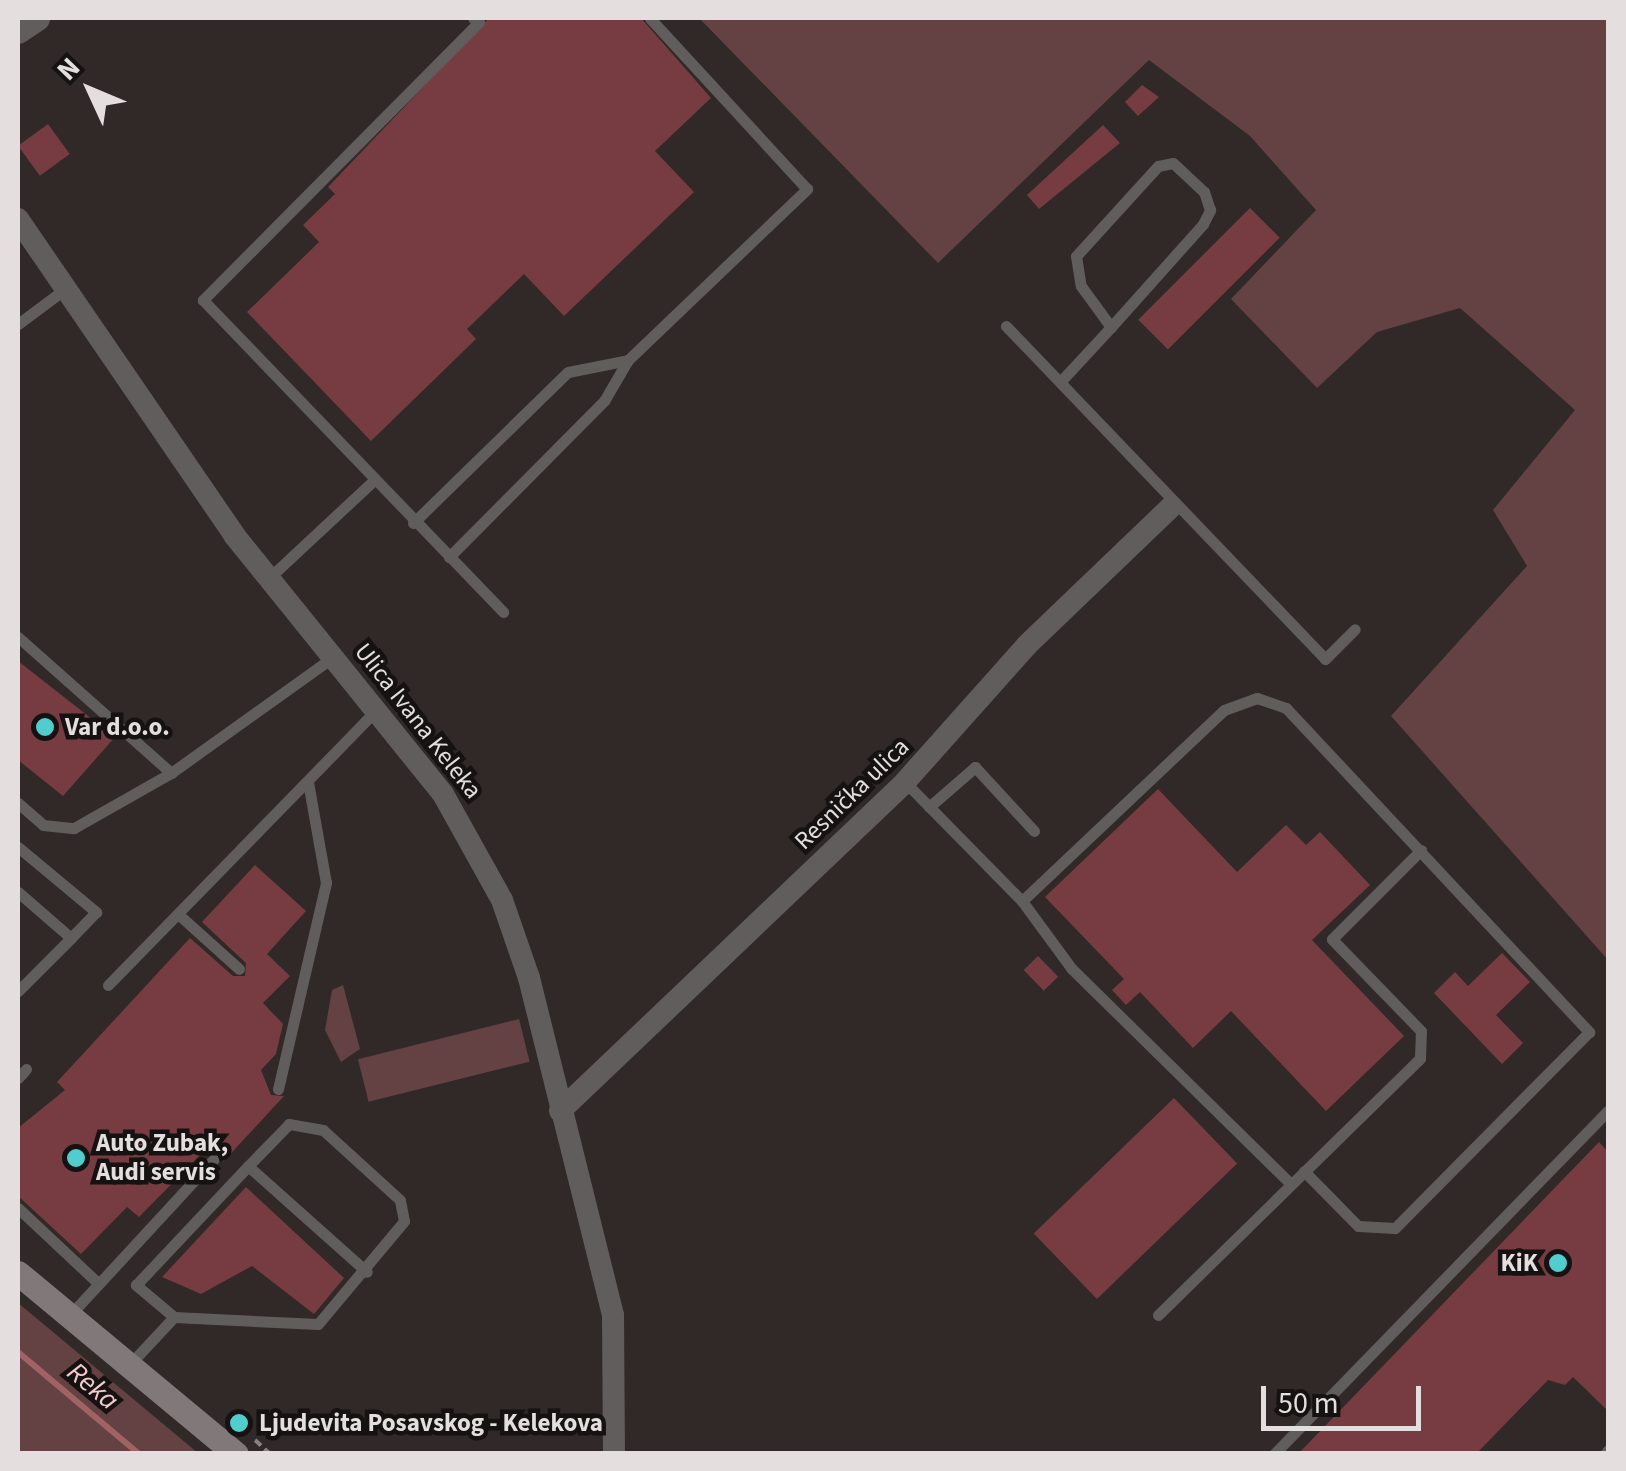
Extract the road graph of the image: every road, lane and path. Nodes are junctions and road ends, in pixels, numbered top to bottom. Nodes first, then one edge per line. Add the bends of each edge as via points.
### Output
1 (37, 18) edge
2 (474, 18) edge
3 (650, 18) edge
4 (18, 31) edge
5 (18, 219) edge
6 (66, 289) junction
7 (18, 324) edge
8 (1006, 326) dead end
9 (1110, 327) junction
10 (628, 360) junction
11 (1061, 382) junction
12 (373, 481) junction
13 (1171, 507) junction
14 (413, 523) junction
15 (449, 558) junction
16 (268, 578) junction
17 (503, 612) dead end
18 (1355, 629) dead end
19 (18, 637) edge
20 (333, 657) junction
21 (377, 709) junction
22 (171, 773) junction
23 (308, 782) junction
24 (905, 782) junction
25 (18, 803) edge
26 (930, 807) junction
27 (1034, 831) dead end
28 (18, 848) edge
29 (1420, 850) junction
30 (18, 892) edge
31 (1022, 901) junction
32 (178, 914) junction
33 (71, 938) junction
34 (240, 969) dead end
35 (108, 986) dead end
36 (18, 991) edge
37 (278, 1089) dead end
38 (1608, 1110) edge
39 (560, 1111) junction
40 (214, 1158) dead end
41 (248, 1166) junction
42 (1304, 1172) junction
43 (1291, 1184) junction
44 (18, 1208) edge
45 (367, 1272) junction
46 (18, 1273) edge
47 (98, 1283) junction
48 (70, 1315) junction
49 (1158, 1315) dead end
50 (174, 1316) junction
51 (130, 1364) junction
52 (236, 1454) edge
53 (614, 1454) edge
54 (1274, 1454) edge

1 - 4 street
2 - 12 lane via 479,22 203,300
3 - 10 lane via 807,189
5 - 6 street, Ulica Ivana Keleka
6 - 7 lane
6 - 16 street, Ulica Ivana Keleka
8 - 11 lane
9 - 9 lane via 1210,210 1204,192 1173,163 1158,166 1076,256 1081,286
9 - 11 lane
10 - 14 lane via 568,372
10 - 15 lane via 604,401
11 - 13 lane via 1151,470
12 - 14 lane
12 - 16 lane
13 - 18 lane via 1324,659
13 - 24 street, Resnička ulica via 1027,645
14 - 15 lane
15 - 17 lane
16 - 20 street, Ulica Ivana Keleka
19 - 22 lane
20 - 21 street, Ulica Ivana Keleka
20 - 22 lane
21 - 23 lane
21 - 39 street, Ulica Ivana Keleka via 458,817 502,900
22 - 25 lane via 74,828 44,825
23 - 32 lane
23 - 37 lane via 326,883
24 - 26 lane
24 - 39 street, Resnička ulica
26 - 27 lane via 975,768
26 - 31 lane
28 - 33 lane via 96,912
29 - 31 lane via 1286,708 1257,698 1224,710
29 - 42 lane via 1332,940 1415,1024 1424,1049
29 - 42 lane via 1589,1032 1395,1228 1358,1226
30 - 33 lane
31 - 43 lane via 1072,969
32 - 34 lane
32 - 35 lane
33 - 36 lane
38 - 54 lane
39 - 53 street, Ulica Ivana Keleka via 613,1315
40 - 47 lane
41 - 45 lane
41 - 45 lane via 289,1124 323,1130 404,1211 398,1236
41 - 50 lane via 136,1285
42 - 43 lane
43 - 49 lane
44 - 47 lane
45 - 50 lane via 318,1324
46 - 48 main road
47 - 48 lane
48 - 51 main road
50 - 51 lane
51 - 52 main road

